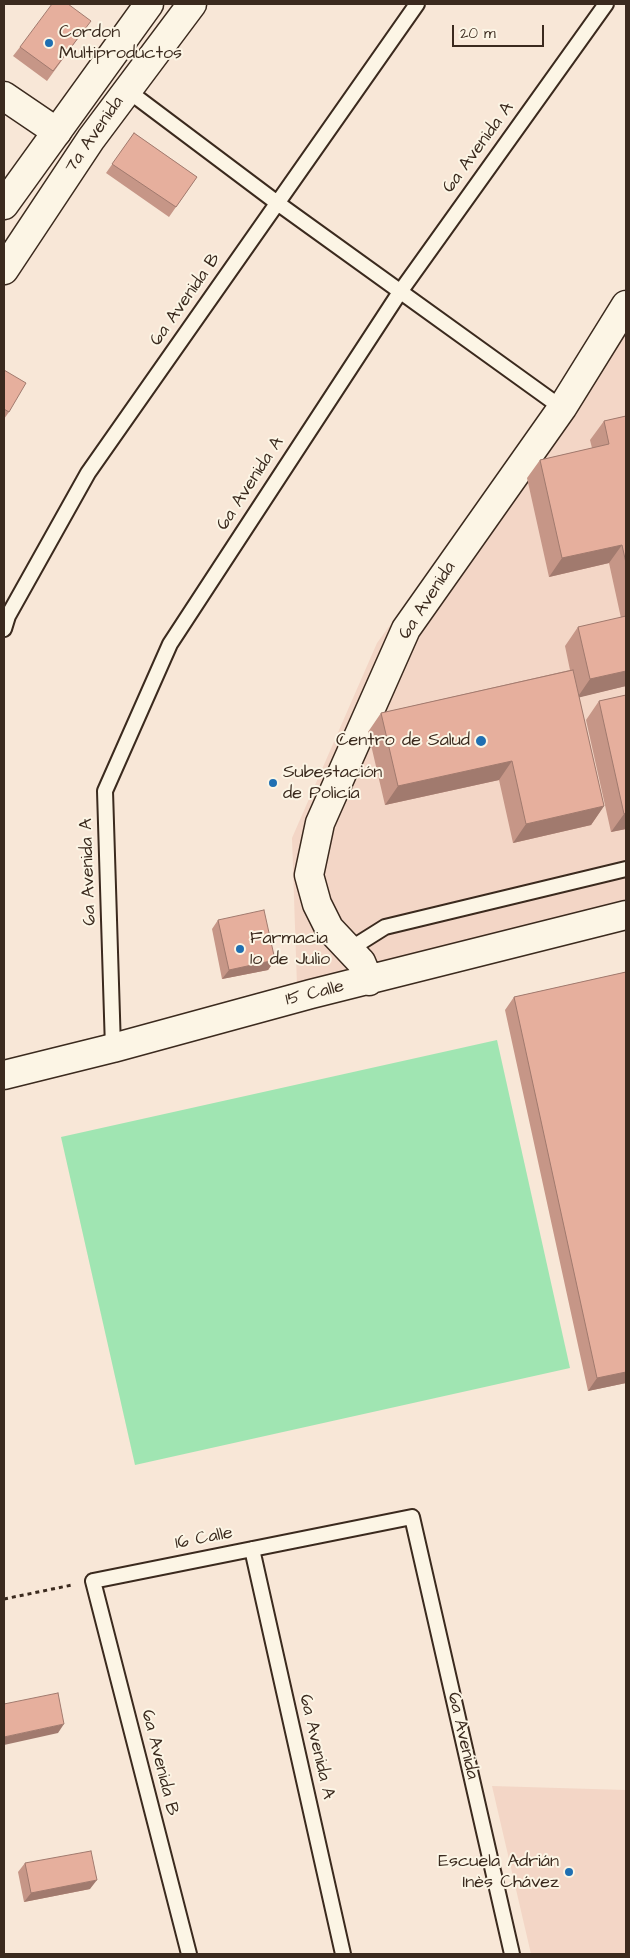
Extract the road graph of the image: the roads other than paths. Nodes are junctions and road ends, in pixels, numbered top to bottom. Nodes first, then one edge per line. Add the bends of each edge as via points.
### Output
1 (149, 4) edge
2 (192, 4) edge
3 (417, 4) edge
4 (606, 4) edge
5 (127, 90) junction
6 (4, 96) edge
7 (57, 132) junction
8 (276, 202) junction
9 (4, 206) edge
10 (4, 270) edge
11 (400, 292) junction
12 (626, 305) edge
13 (562, 408) junction
14 (4, 629) edge
15 (626, 869) edge
16 (626, 915) edge
17 (350, 949) junction
18 (369, 981) junction
19 (113, 1048) junction
20 (4, 1075) edge
21 (412, 1517) joint
22 (252, 1549) junction
23 (94, 1581) joint
24 (189, 1954) edge
25 (343, 1954) edge
26 (512, 1954) edge

1 - 7 street, 7a Avenida
2 - 5 street, 7a Avenida
3 - 8 lane, 6a Avenida B
4 - 11 lane, 6a Avenida A
5 - 8 lane
5 - 10 street, 7a Avenida
6 - 7 street
7 - 9 street, 7a Avenida
8 - 11 lane
8 - 14 lane, 6a Avenida B via 88,473 8,616
11 - 13 lane
11 - 19 lane, 6a Avenida A via 170,644 105,791
12 - 13 street, 6a Avenida
13 - 17 street, 6a Avenida via 406,629 320,823 310,875 317,904 329,928
15 - 17 lane via 385,926
16 - 18 street, 15 Calle
17 - 18 street, 6a Avenida via 361,962
18 - 19 street, 15 Calle
19 - 20 street, 15 Calle
21 - 22 lane, 16 Calle
21 - 26 lane, 6a Avenida
22 - 23 lane, 16 Calle
22 - 25 lane, 6a Avenida A
23 - 24 lane, 6a Avenida B

